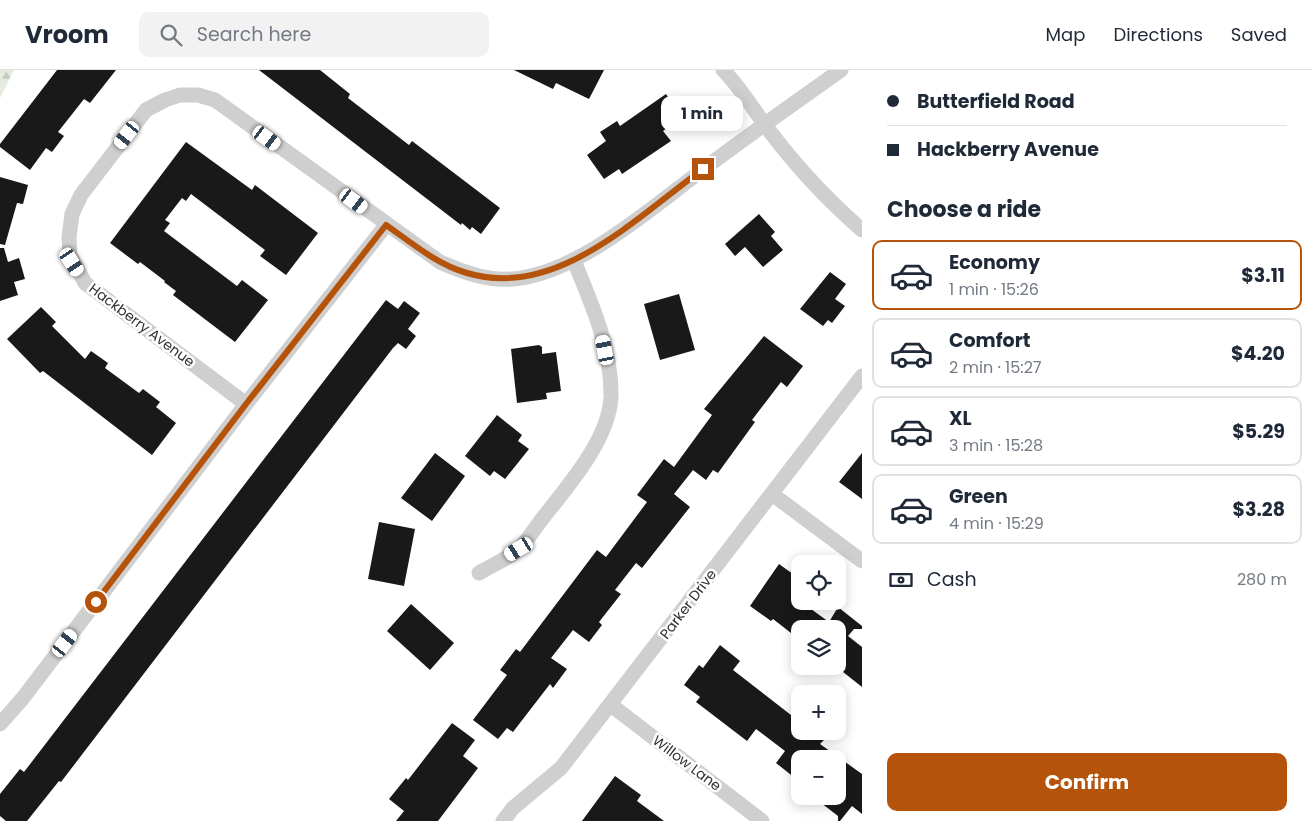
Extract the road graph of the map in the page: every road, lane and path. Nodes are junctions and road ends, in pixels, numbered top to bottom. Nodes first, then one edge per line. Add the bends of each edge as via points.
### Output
1 (723, 70) edge
2 (841, 70) edge
3 (764, 124) junction
4 (386, 225) junction
5 (862, 230) edge
6 (574, 262) junction
7 (862, 376) edge
8 (246, 404) junction
9 (772, 494) junction
10 (862, 561) edge
11 (479, 573) dead end
12 (611, 705) junction
13 (0, 724) edge
14 (503, 821) edge
15 (762, 821) edge

1 - 3 street via 739,86
2 - 3 street, Hackberry Avenue
3 - 5 street via 800,172
3 - 6 street, Hackberry Avenue
4 - 6 street, Hackberry Avenue via 440,262 488,278 513,280
4 - 8 street
4 - 8 street, Hackberry Avenue via 215,100 198,95 180,96 146,110 81,195 72,214 69,237 72,262 85,283
6 - 11 street via 593,307 610,372 611,399 603,427 584,464 519,549
7 - 9 street, Parker Drive
8 - 13 street via 19,704
9 - 10 street
9 - 12 street, Parker Drive
12 - 14 street, Parker Drive via 561,768 513,808
12 - 15 street, Willow Lane

